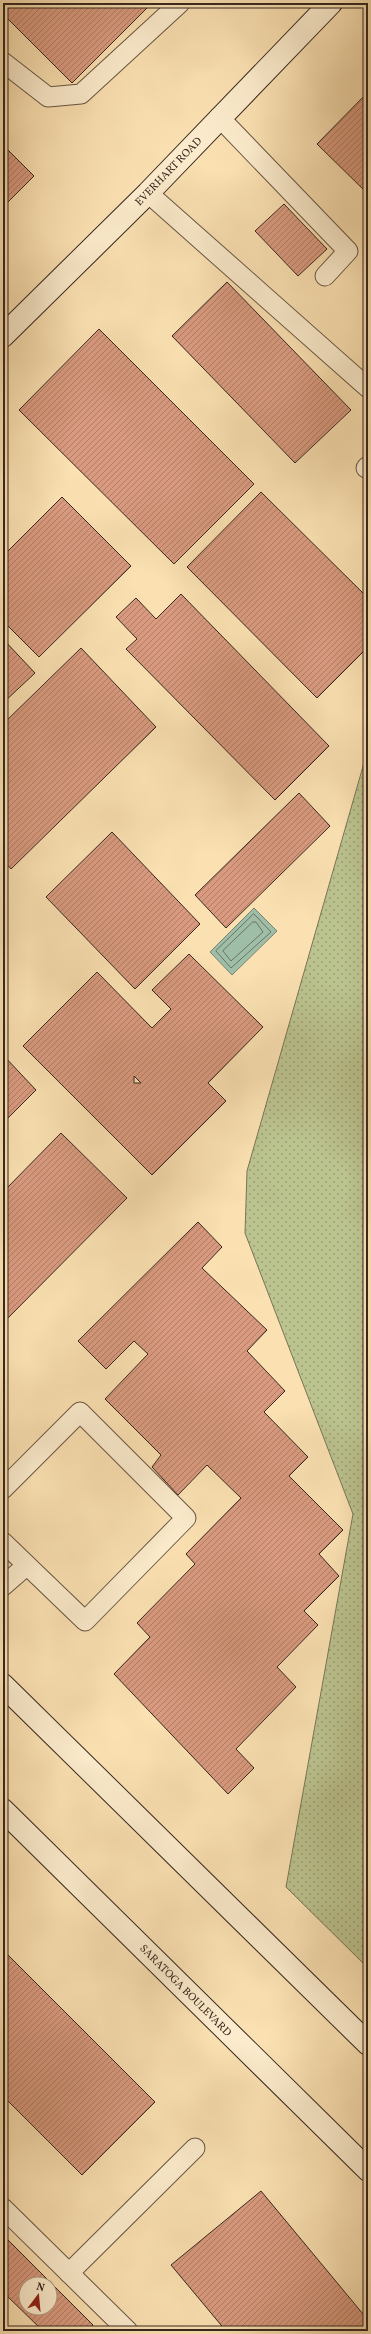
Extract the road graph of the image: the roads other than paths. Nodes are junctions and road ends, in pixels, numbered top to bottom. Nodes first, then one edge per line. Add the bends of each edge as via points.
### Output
1 (180, 3) edge
2 (331, 3) edge
3 (3, 62) edge
4 (219, 117) junction
5 (148, 192) junction
6 (325, 276) dead end
7 (3, 336) edge
8 (368, 388) edge
9 (3, 1489) edge
10 (3, 1542) edge
11 (26, 1566) junction
12 (3, 1586) edge
13 (3, 1685) edge
14 (3, 1810) edge
15 (368, 2044) edge
16 (195, 2148) dead end
17 (368, 2170) edge
18 (3, 2208) edge
19 (69, 2273) junction
20 (128, 2331) edge

1 - 3 lane via 81,94 48,97
2 - 4 main road, EVERHART ROAD
4 - 5 main road, EVERHART ROAD
4 - 6 lane via 348,251
5 - 7 main road, EVERHART ROAD
5 - 8 lane
9 - 11 lane via 80,1412 186,1518 85,1621
10 - 11 lane
11 - 12 lane
13 - 15 main road
14 - 17 main road, SARATOGA BOULEVARD
16 - 19 lane
18 - 19 lane
19 - 20 lane

